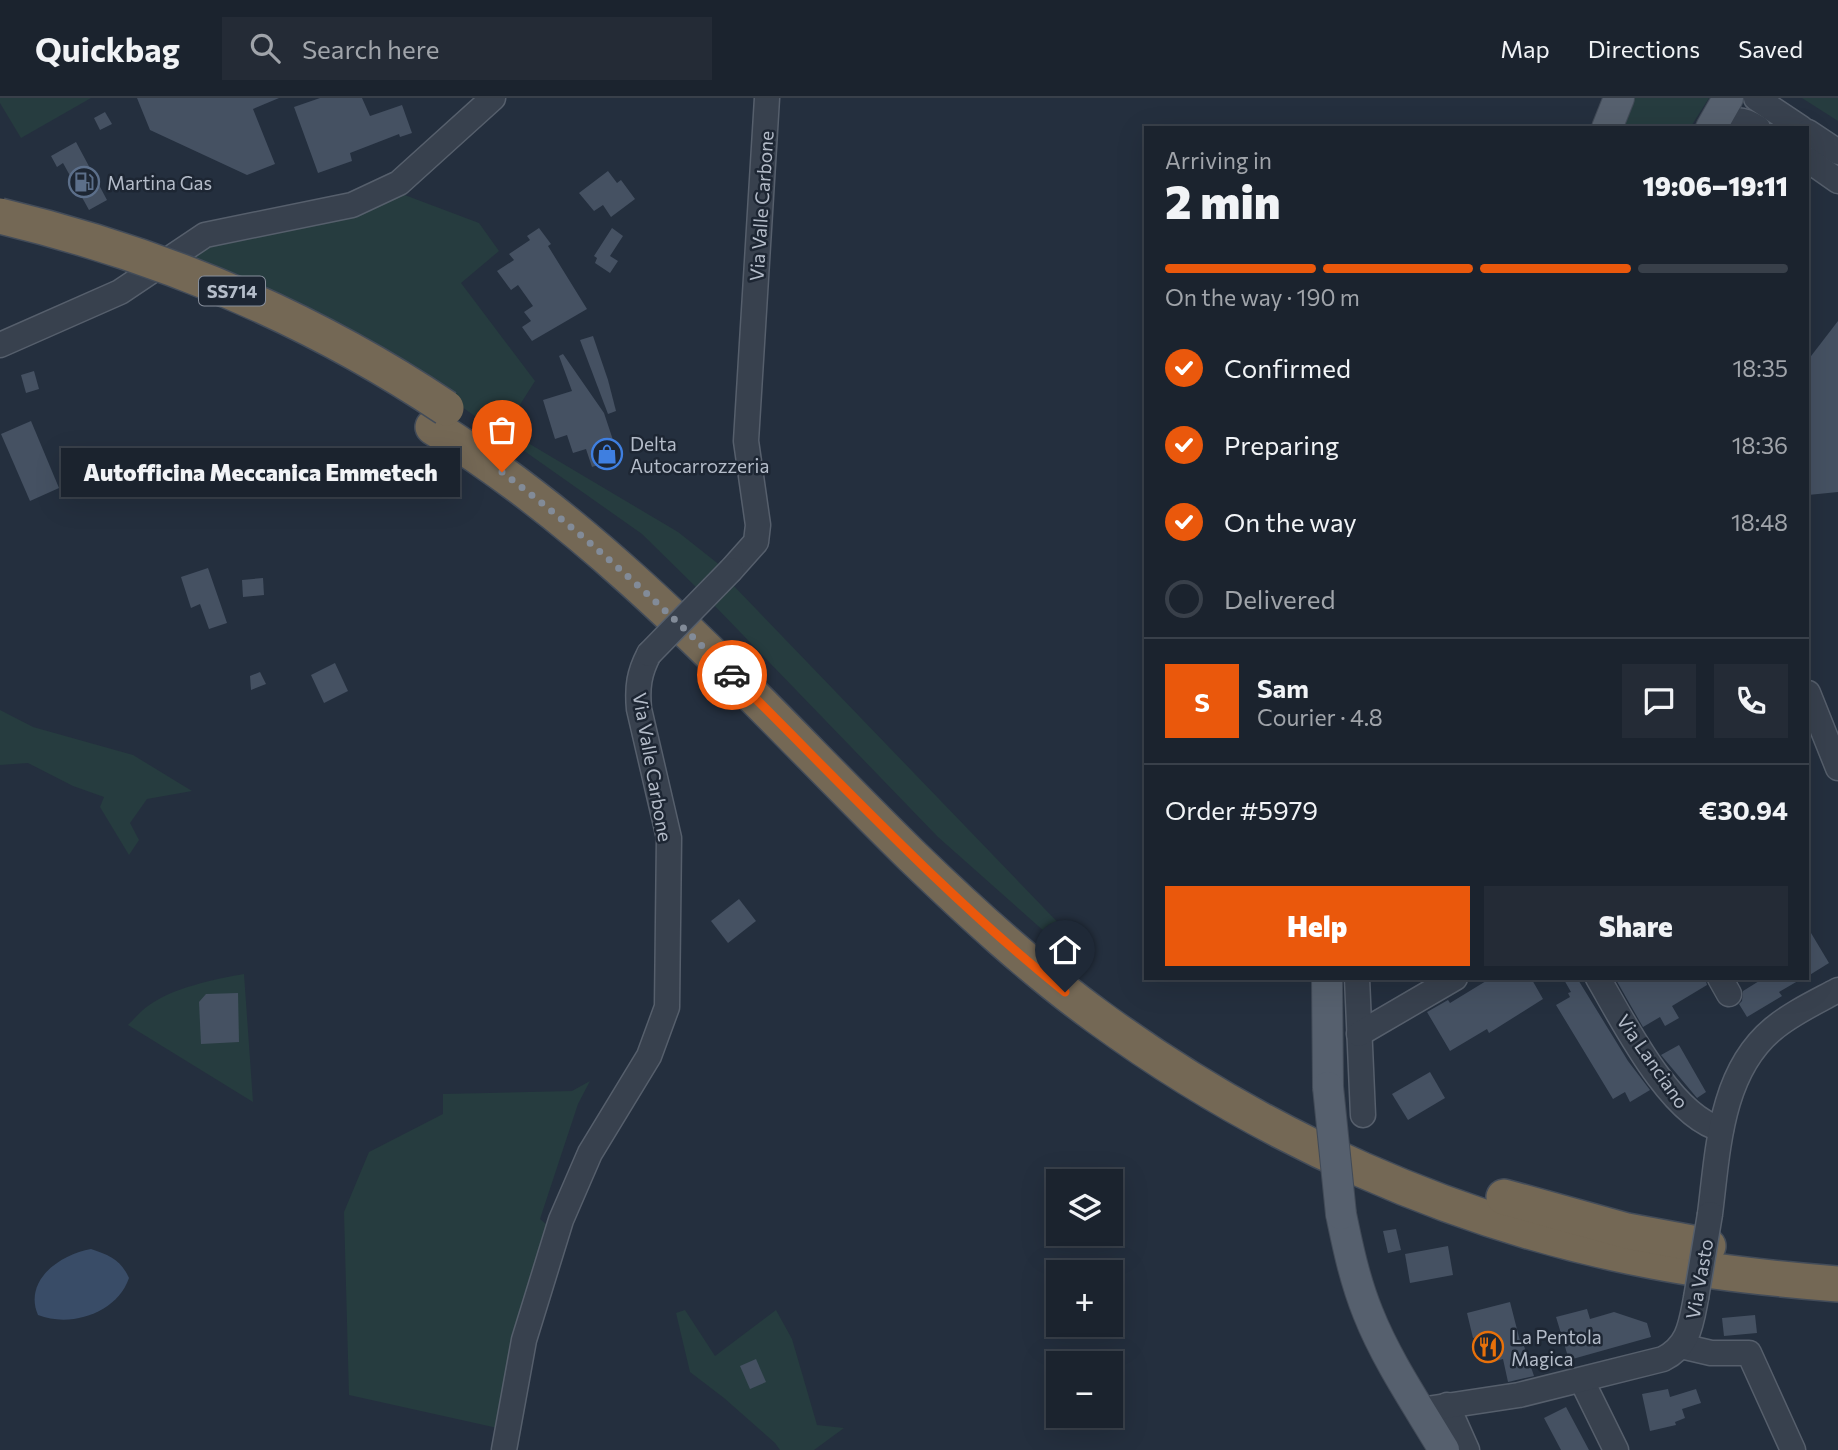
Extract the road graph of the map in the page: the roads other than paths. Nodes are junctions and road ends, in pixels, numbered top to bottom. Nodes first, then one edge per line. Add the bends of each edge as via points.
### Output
1 (493, 98) edge
2 (767, 98) edge
3 (1619, 98) edge
4 (1728, 98) edge
5 (1756, 98) edge
6 (1608, 126) edge
7 (1713, 126) edge
8 (1721, 126) edge
9 (1755, 126) edge
10 (1798, 126) edge
11 (1809, 133) edge
12 (1838, 152) edge
13 (1809, 161) edge
14 (1838, 181) edge
15 (0, 216) edge
16 (0, 240) edge
17 (0, 345) edge
18 (440, 417) junction
19 (1809, 696) edge
20 (1838, 768) edge
21 (1327, 980) edge
22 (1357, 980) edge
23 (1452, 980) edge
24 (1599, 980) edge
25 (1838, 990) edge
26 (1359, 1034) junction
27 (1363, 1115) dead end
28 (1721, 1129) junction
29 (1838, 1260) edge
30 (1838, 1284) edge
31 (1681, 1346) junction
32 (1582, 1381) junction
33 (1433, 1408) junction
34 (504, 1450) edge
35 (1444, 1450) edge
36 (1467, 1450) edge
37 (1616, 1450) edge
38 (1793, 1450) edge

1 - 17 street via 399,183 352,205 205,235 120,292
2 - 34 street, Via Valle Carbone, bridge via 746,441 758,525 756,542 649,654 637,689 669,838 667,1006 649,1056 590,1153 561,1220 524,1340
3 - 6 main road
4 - 7 main road
5 - 10 street
8 - 9 street via 1743,119
11 - 12 street
13 - 14 street
15 - 18 highway, SS714, bridge via 117,249 242,296 399,377
16 - 18 highway, SS714 via 128,276 233,317
18 - 29 highway, SS714 via 516,454 613,530 669,579 1014,919 1085,978 1202,1058 1328,1127 1408,1163 1508,1199 1678,1241
18 - 30 highway, SS714 via 465,446 637,583 1006,944 1098,1017 1186,1077 1328,1154 1512,1225 1649,1261
19 - 20 street
21 - 33 main road, bridge via 1328,1087 1341,1214 1356,1278 1382,1346
22 - 26 street
23 - 26 street
24 - 28 street, Via Lanciano via 1633,1040 1669,1089 1694,1117
25 - 28 street, Via Vasto via 1771,1031 1743,1065
26 - 27 street
28 - 31 street, Via Vasto, bridge via 1696,1298 1690,1330
31 - 32 street, Via Vasto via 1663,1359
31 - 38 street via 1711,1353 1749,1353
32 - 33 street, Via Vasto
32 - 37 street
33 - 35 main road
33 - 36 street

